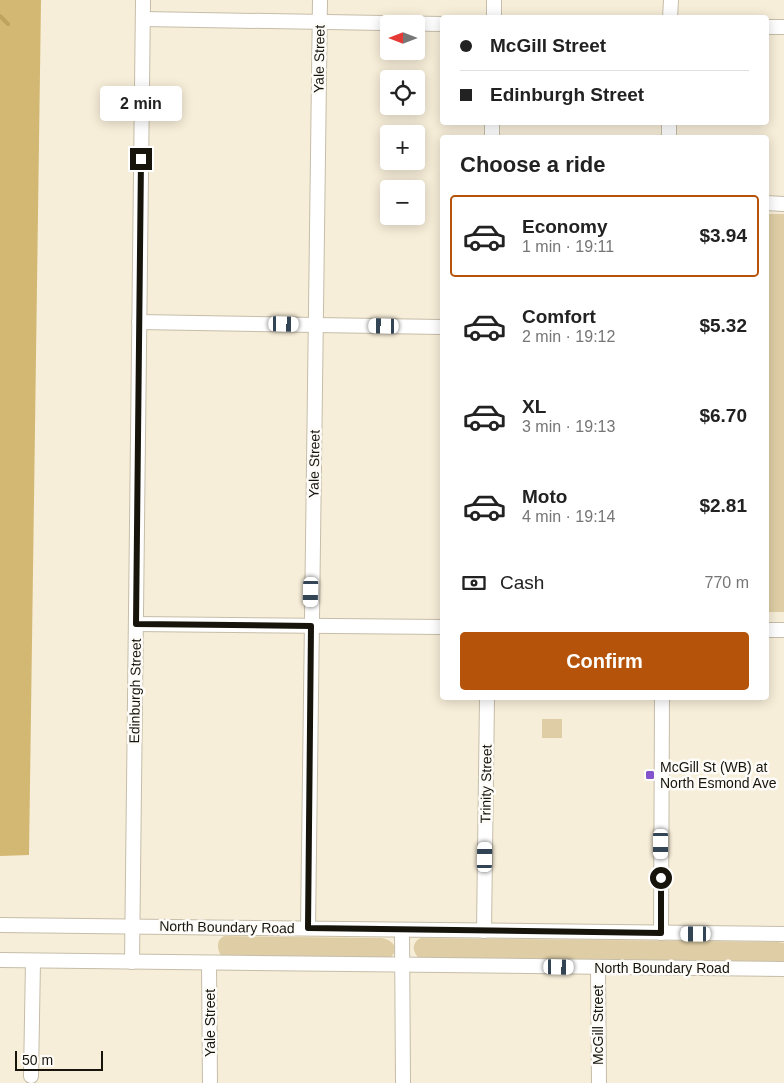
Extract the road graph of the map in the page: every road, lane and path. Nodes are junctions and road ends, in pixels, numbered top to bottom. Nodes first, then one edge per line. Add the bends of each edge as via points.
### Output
1 (144, 0) edge
2 (320, 0) edge
3 (494, 0) edge
4 (671, 0) edge
5 (494, 15) edge
6 (670, 15) edge
7 (143, 20) junction
8 (319, 22) junction
9 (440, 24) edge
10 (769, 27) edge
11 (784, 27) edge
12 (769, 204) edge
13 (784, 204) edge
14 (139, 322) junction
15 (316, 325) junction
16 (440, 327) edge
17 (136, 624) junction
18 (311, 626) junction
19 (440, 628) edge
20 (769, 630) edge
21 (784, 630) edge
22 (487, 700) edge
23 (662, 700) edge
24 (0, 925) edge
25 (132, 926) junction
26 (308, 928) junction
27 (402, 930) junction
28 (484, 930) junction
29 (661, 933) junction
30 (784, 934) edge
31 (0, 960) edge
32 (33, 961) junction
33 (132, 962) junction
34 (209, 963) junction
35 (402, 964) junction
36 (598, 968) junction
37 (784, 969) edge
38 (31, 1076) dead end
39 (210, 1083) edge
40 (403, 1083) edge
41 (598, 1083) edge

1 - 7 street, Edinburgh Street
2 - 8 street, Yale Street
3 - 5 street
4 - 6 street
7 - 8 street
7 - 14 street, Edinburgh Street
8 - 9 street
8 - 15 street, Yale Street
10 - 11 street
12 - 13 street
14 - 15 street
14 - 17 street, Edinburgh Street
15 - 16 street
15 - 18 street, Yale Street
17 - 18 street
17 - 25 street, Edinburgh Street
18 - 19 street
18 - 26 street, Yale Street
20 - 21 street
22 - 28 street, Trinity Street
23 - 29 street
24 - 25 street, North Boundary Road
25 - 26 street, North Boundary Road
25 - 33 street, Edinburgh Street
26 - 27 street, North Boundary Road
27 - 28 street, North Boundary Road
27 - 35 street
28 - 29 street, North Boundary Road
29 - 30 street, North Boundary Road
31 - 32 street, North Boundary Road
32 - 33 street, North Boundary Road
32 - 38 street
33 - 34 street, North Boundary Road
34 - 35 street, North Boundary Road
34 - 39 street, Yale Street
35 - 36 street, North Boundary Road
35 - 40 street
36 - 37 street, North Boundary Road
36 - 41 street, McGill Street

